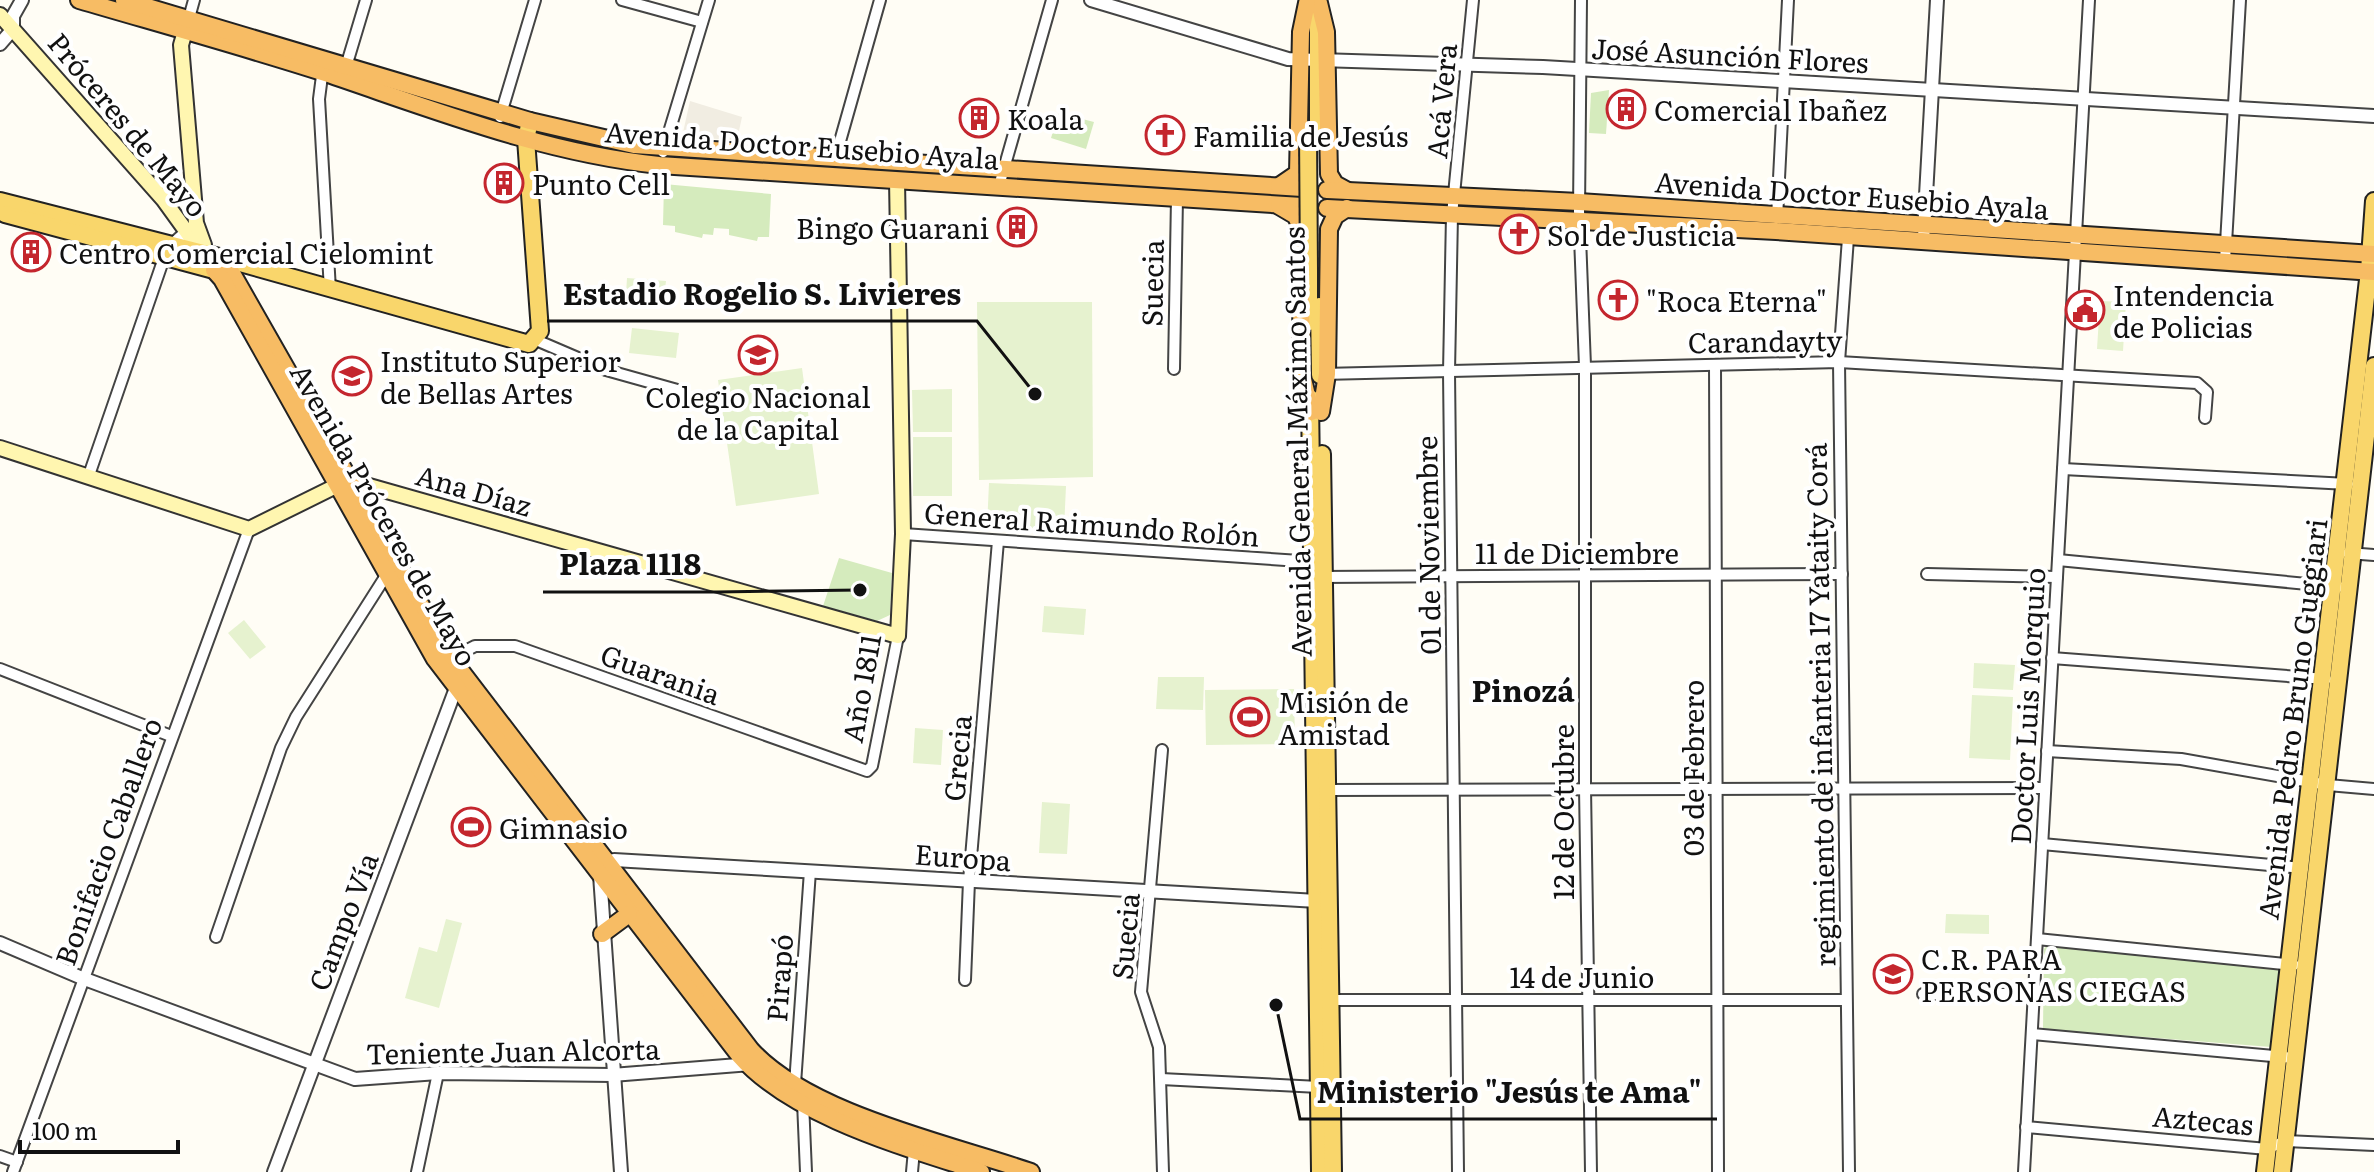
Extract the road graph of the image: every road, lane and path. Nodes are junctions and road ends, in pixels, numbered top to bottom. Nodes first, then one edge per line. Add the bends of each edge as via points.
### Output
1 (22, 0) edge
2 (79, 0) edge
3 (124, 0) edge
4 (194, 0) edge
5 (366, 0) edge
6 (535, 0) edge
7 (622, 0) edge
8 (709, 0) edge
9 (880, 0) edge
10 (1052, 0) edge
11 (1091, 0) edge
12 (1473, 0) edge
13 (1581, 0) edge
14 (1788, 0) edge
15 (1937, 0) edge
16 (2089, 0) edge
17 (2240, 0) edge
18 (1313, 1) edge
19 (0, 15) edge
20 (702, 22) junction
21 (187, 25) junction
22 (13, 29) junction
23 (0, 44) edge
24 (1313, 59) junction
25 (324, 65) junction
26 (1468, 66) junction
27 (1581, 69) junction
28 (345, 72) junction
29 (1785, 81) junction
30 (1932, 90) junction
31 (2083, 99) junction
32 (2232, 107) junction
33 (501, 112) junction
34 (2374, 116) edge
35 (530, 121) junction
36 (496, 130) junction
37 (526, 139) junction
38 (664, 148) junction
39 (835, 159) junction
40 (659, 165) junction
41 (1001, 178) junction
42 (897, 180) junction
43 (1278, 186) junction
44 (1302, 188) dead end
45 (1327, 190) dead end
46 (193, 193) junction
47 (1177, 198) junction
48 (1347, 200) junction
49 (0, 201) edge
50 (2374, 201) edge
51 (166, 203) junction
52 (1273, 204) junction
53 (1302, 206) dead end
54 (1453, 207) junction
55 (1327, 208) dead end
56 (1579, 211) junction
57 (0, 212) edge
58 (1777, 224) junction
59 (1924, 224) junction
60 (191, 227) junction
61 (1848, 238) junction
62 (1924, 243) junction
63 (2075, 243) junction
64 (168, 252) junction
65 (2225, 253) junction
66 (2372, 254) edge
67 (212, 260) junction
68 (2371, 272) edge
69 (330, 290) junction
70 (536, 340) junction
71 (1314, 344) junction
72 (1839, 362) junction
73 (1715, 365) junction
74 (1585, 366) junction
75 (2374, 366) edge
76 (1174, 369) dead end
77 (1449, 372) junction
78 (1323, 374) junction
79 (2068, 376) junction
80 (681, 391) dead end
81 (1316, 412) junction
82 (2205, 418) dead end
83 (2363, 437) edge
84 (0, 448) edge
85 (2063, 469) junction
86 (89, 475) junction
87 (343, 484) junction
88 (2352, 484) junction
89 (249, 529) junction
90 (903, 534) junction
91 (998, 541) junction
92 (2344, 553) junction
93 (2374, 555) edge
94 (2058, 560) junction
95 (1318, 570) junction
96 (387, 574) junction
97 (1842, 574) junction
98 (1927, 574) dead end
99 (1452, 576) junction
100 (1586, 576) junction
101 (1714, 577) junction
102 (2057, 577) junction
103 (2340, 587) junction
104 (898, 636) junction
105 (2052, 658) junction
106 (446, 662) junction
107 (0, 669) edge
108 (2330, 680) junction
109 (456, 688) junction
110 (171, 736) junction
111 (1162, 750) dead end
112 (2047, 751) junction
113 (867, 771) joint
114 (2318, 782) junction
115 (1845, 787) junction
116 (1454, 788) junction
117 (1585, 788) junction
118 (2045, 788) junction
119 (1717, 789) junction
120 (2374, 789) edge
121 (1321, 790) junction
122 (2042, 844) junction
123 (2308, 868) junction
124 (604, 869) junction
125 (810, 871) junction
126 (969, 881) junction
127 (1152, 893) junction
128 (1317, 901) junction
129 (629, 914) junction
130 (602, 934) junction
131 (216, 937) dead end
132 (2037, 939) junction
133 (0, 943) edge
134 (2297, 965) junction
135 (82, 978) junction
136 (965, 980) dead end
137 (1923, 994) dead end
138 (2034, 994) junction
139 (1325, 1000) junction
140 (1456, 1000) junction
141 (1587, 1000) junction
142 (1716, 1000) junction
143 (1846, 1000) junction
144 (2032, 1034) junction
145 (2286, 1057) junction
146 (755, 1063) junction
147 (314, 1064) junction
148 (438, 1073) junction
149 (612, 1075) junction
150 (1161, 1079) junction
151 (1319, 1087) junction
152 (798, 1091) junction
153 (2026, 1127) junction
154 (2285, 1141) junction
155 (2374, 1145) edge
156 (2267, 1149) junction
157 (914, 1150) junction
158 (0, 1156) edge
159 (15, 1167) edge
160 (274, 1172) edge
161 (417, 1172) edge
162 (621, 1172) edge
163 (806, 1172) edge
164 (912, 1172) edge
165 (981, 1172) edge
166 (1031, 1172) edge
167 (1163, 1172) edge
168 (1320, 1172) edge
169 (1333, 1172) edge
170 (1458, 1172) edge
171 (1591, 1172) edge
172 (1718, 1172) edge
173 (1849, 1172) edge
174 (2024, 1172) edge
175 (2265, 1172) edge
176 (2282, 1172) edge

1 - 22 street
2 - 21 highway, Avenida Doctor Eusebio Ayala
3 - 21 highway, Avenida Doctor Eusebio Ayala
4 - 21 street
5 - 28 street
6 - 33 street
7 - 20 street
8 - 20 street
9 - 39 street
10 - 41 street
11 - 24 street, José Asunción Flores via 1288,59
12 - 26 street, Acá Vera
13 - 27 street, 12 de Octubre
14 - 29 street
15 - 30 street
16 - 31 street, Doctor Luis Morquio
17 - 32 street
18 - 24 highway
18 - 24 highway via 1326,32
19 - 22 main road, Próceres de Mayo
20 - 38 street
21 - 25 highway, Avenida Doctor Eusebio Ayala
21 - 46 main road via 181,45
22 - 23 street
22 - 51 main road, Próceres de Mayo
24 - 26 street, José Asunción Flores
24 - 43 highway via 1298,173
24 - 48 highway via 1329,174
24 - 71 main road, Avenida General Máximo Santos, bridge
25 - 28 highway, Avenida Doctor Eusebio Ayala
25 - 69 street via 319,90
26 - 27 street, José Asunción Flores
26 - 54 street, Acá Vera
27 - 29 street, José Asunción Flores
27 - 56 street, 12 de Octubre
28 - 33 highway, Avenida Doctor Eusebio Ayala
28 - 36 highway, Avenida Doctor Eusebio Ayala
29 - 30 street, José Asunción Flores
29 - 58 street
30 - 31 street, José Asunción Flores
30 - 59 street
31 - 32 street, José Asunción Flores
31 - 63 street, Doctor Luis Morquio
32 - 34 street, José Asunción Flores
32 - 65 street
33 - 35 highway, Avenida Doctor Eusebio Ayala
33 - 36 street
35 - 37 main road
35 - 38 highway, Avenida Doctor Eusebio Ayala via 609,141
36 - 37 highway, Avenida Doctor Eusebio Ayala
37 - 40 highway, Avenida Doctor Eusebio Ayala
37 - 70 main road via 540,331
38 - 39 highway, Avenida Doctor Eusebio Ayala
38 - 40 street
39 - 41 highway, Avenida Doctor Eusebio Ayala
40 - 42 highway, Avenida Doctor Eusebio Ayala
41 - 42 highway, Avenida Doctor Eusebio Ayala
41 - 43 highway, Avenida Doctor Eusebio Ayala
41 - 47 highway, Avenida Doctor Eusebio Ayala
42 - 90 main road, Año 1811
43 - 44 highway, Avenida Doctor Eusebio Ayala
45 - 48 highway, Avenida Doctor Eusebio Ayala
46 - 51 main road via 184,204
46 - 60 main road
47 - 52 highway, Avenida Doctor Eusebio Ayala
47 - 76 street, Suecia
48 - 54 highway, Avenida Doctor Eusebio Ayala
48 - 55 highway, Avenida Doctor Eusebio Ayala
48 - 78 highway via 1329,229
49 - 64 main road
50 - 66 main road, Avenida Pedro Bruno Guggiari
51 - 60 main road, Próceres de Mayo
52 - 53 highway, Avenida Doctor Eusebio Ayala
52 - 81 highway via 1296,216 1300,226 1302,375
54 - 56 highway, Avenida Doctor Eusebio Ayala
54 - 77 street, 01 de Noviembre
56 - 58 highway, Avenida Doctor Eusebio Ayala
56 - 74 street, 12 de Octubre
57 - 64 main road
58 - 59 highway, Avenida Doctor Eusebio Ayala
58 - 61 highway, Avenida Doctor Eusebio Ayala
59 - 62 street
59 - 63 highway, Avenida Doctor Eusebio Ayala
60 - 64 street
60 - 67 main road, Próceres de Mayo
61 - 62 highway, Avenida Doctor Eusebio Ayala
61 - 72 street, regimiento de infanteria 17 Yataity Corá
62 - 63 highway, Avenida Doctor Eusebio Ayala
63 - 65 highway, Avenida Doctor Eusebio Ayala
63 - 79 street, Doctor Luis Morquio
64 - 67 main road
64 - 86 street
65 - 66 highway, Avenida Doctor Eusebio Ayala
65 - 68 highway, Avenida Doctor Eusebio Ayala
66 - 68 main road, Avenida Pedro Bruno Guggiari
67 - 69 main road
67 - 87 highway, Avenida Próceres de Mayo via 307,435
67 - 87 highway, Avenida Próceres de Mayo via 233,275
68 - 83 main road, Avenida Pedro Bruno Guggiari
69 - 70 main road via 522,344
70 - 80 street via 606,370
71 - 78 main road, Avenida General Máximo Santos
71 - 81 main road, Avenida General Máximo Santos
72 - 73 street, Carandayty
72 - 79 street, Carandayty
72 - 97 street, regimiento de infanteria 17 Yataity Corá
73 - 74 street, Carandayty
73 - 101 street, 03 de Febrero
74 - 77 street, Carandayty
74 - 100 street, 12 de Octubre
75 - 83 main road, Avenida Pedro Bruno Guggiari
77 - 78 street, Carandayty
77 - 99 street, 01 de Noviembre
78 - 81 highway
79 - 82 street, Carandayty via 2197,383 2207,392
79 - 85 street, Doctor Luis Morquio
81 - 95 main road, Avenida General Máximo Santos
83 - 88 main road, Avenida Pedro Bruno Guggiari
84 - 86 main road
85 - 88 street
85 - 94 street, Doctor Luis Morquio
86 - 89 main road
87 - 89 main road
87 - 96 highway, Avenida Próceres de Mayo
87 - 104 main road, Ana Díaz
87 - 106 highway, Avenida Próceres de Mayo
88 - 92 main road, Avenida Pedro Bruno Guggiari
89 - 110 street, Bonifacio Caballero
90 - 91 street, General Raimundo Rolón
90 - 104 main road, Año 1811
91 - 95 street, General Raimundo Rolón
91 - 126 street, Grecia
92 - 93 street
92 - 103 main road, Avenida Pedro Bruno Guggiari
94 - 102 street, Doctor Luis Morquio
94 - 103 street
95 - 99 street, 11 de Diciembre
95 - 121 main road, Avenida General Máximo Santos
96 - 106 highway, Avenida Próceres de Mayo
96 - 131 street via 281,748
97 - 101 street, 11 de Diciembre
97 - 115 street, regimiento de infanteria 17 Yataity Corá
98 - 102 street
99 - 100 street, 11 de Diciembre
99 - 116 street, 01 de Noviembre
100 - 101 street, 11 de Diciembre
100 - 117 street, 12 de Octubre
101 - 119 street, 03 de Febrero
102 - 105 street, Doctor Luis Morquio
103 - 108 main road, Avenida Pedro Bruno Guggiari
104 - 113 street, Año 1811 via 879,737
105 - 108 street
105 - 112 street, Doctor Luis Morquio
106 - 109 highway, Avenida Próceres de Mayo
106 - 113 street, Guarania via 484,644 515,646
106 - 124 highway, Avenida Próceres de Mayo
107 - 110 street
108 - 114 main road, Avenida Pedro Bruno Guggiari
109 - 124 highway, Avenida Próceres de Mayo
109 - 147 street, Campo Vía
110 - 135 street, Bonifacio Caballero
111 - 127 street, Suecia
112 - 114 street via 2181,759
112 - 118 street, Doctor Luis Morquio
114 - 120 street
114 - 123 main road, Avenida Pedro Bruno Guggiari
115 - 118 street
115 - 119 street
115 - 143 street, regimiento de infanteria 17 Yataity Corá
116 - 117 street
116 - 121 street
116 - 140 street, 01 de Noviembre
117 - 119 street
117 - 141 street, 12 de Octubre
118 - 122 street, Doctor Luis Morquio
119 - 142 street, 03 de Febrero
121 - 128 main road, Avenida General Máximo Santos
121 - 139 main road, Avenida General Máximo Santos
122 - 123 street
122 - 132 street, Doctor Luis Morquio
123 - 134 main road, Avenida Pedro Bruno Guggiari
124 - 125 street, Europa via 623,858
124 - 129 highway, Avenida Próceres de Mayo
124 - 130 street
124 - 146 highway, Avenida Próceres de Mayo
125 - 126 street, Europa
125 - 152 street, Pirapó
126 - 127 street, Europa
126 - 136 street, Grecia
127 - 128 street, Europa
127 - 150 street, Suecia via 1141,992 1159,1047
128 - 139 main road, Avenida General Máximo Santos
129 - 130 highway
129 - 146 highway, Avenida Próceres de Mayo
130 - 149 street
132 - 134 street
132 - 138 street, Doctor Luis Morquio
133 - 135 street, Teniente Juan Alcorta
134 - 145 main road, Avenida Pedro Bruno Guggiari
135 - 147 street, Teniente Juan Alcorta
135 - 159 street, Bonifacio Caballero
137 - 138 street
138 - 144 street, Doctor Luis Morquio
139 - 140 street, 14 de Junio
139 - 151 main road, Avenida General Máximo Santos
139 - 169 main road, Avenida General Máximo Santos
140 - 141 street, 14 de Junio
140 - 170 street, 01 de Noviembre
141 - 142 street, 14 de Junio
141 - 171 street, 12 de Octubre
142 - 143 street, 14 de Junio
142 - 172 street, 03 de Febrero
143 - 173 street, regimiento de infanteria 17 Yataity Corá
144 - 145 street
144 - 153 street, Doctor Luis Morquio
145 - 154 main road, Avenida Pedro Bruno Guggiari
145 - 156 main road, Avenida Pedro Bruno Guggiari
146 - 149 street, Teniente Juan Alcorta
146 - 152 highway, Avenida Próceres de Mayo
146 - 152 highway, Avenida Próceres de Mayo
147 - 148 street, Teniente Juan Alcorta via 364,1080
147 - 160 street, Campo Vía
148 - 149 street, Teniente Juan Alcorta
148 - 161 street
149 - 162 street
150 - 151 street
150 - 167 street, Suecia
151 - 168 main road, Avenida General Máximo Santos
152 - 157 highway, Avenida Próceres de Mayo
152 - 163 street, Pirapó
152 - 166 highway, Avenida Próceres de Mayo via 879,1124
153 - 156 street, Aztecas
153 - 174 street, Doctor Luis Morquio
154 - 155 street, Aztecas
154 - 156 street, Aztecas
154 - 176 main road, Avenida Pedro Bruno Guggiari
156 - 175 main road, Avenida Pedro Bruno Guggiari
157 - 164 street
157 - 165 highway, Avenida Próceres de Mayo
158 - 159 street

